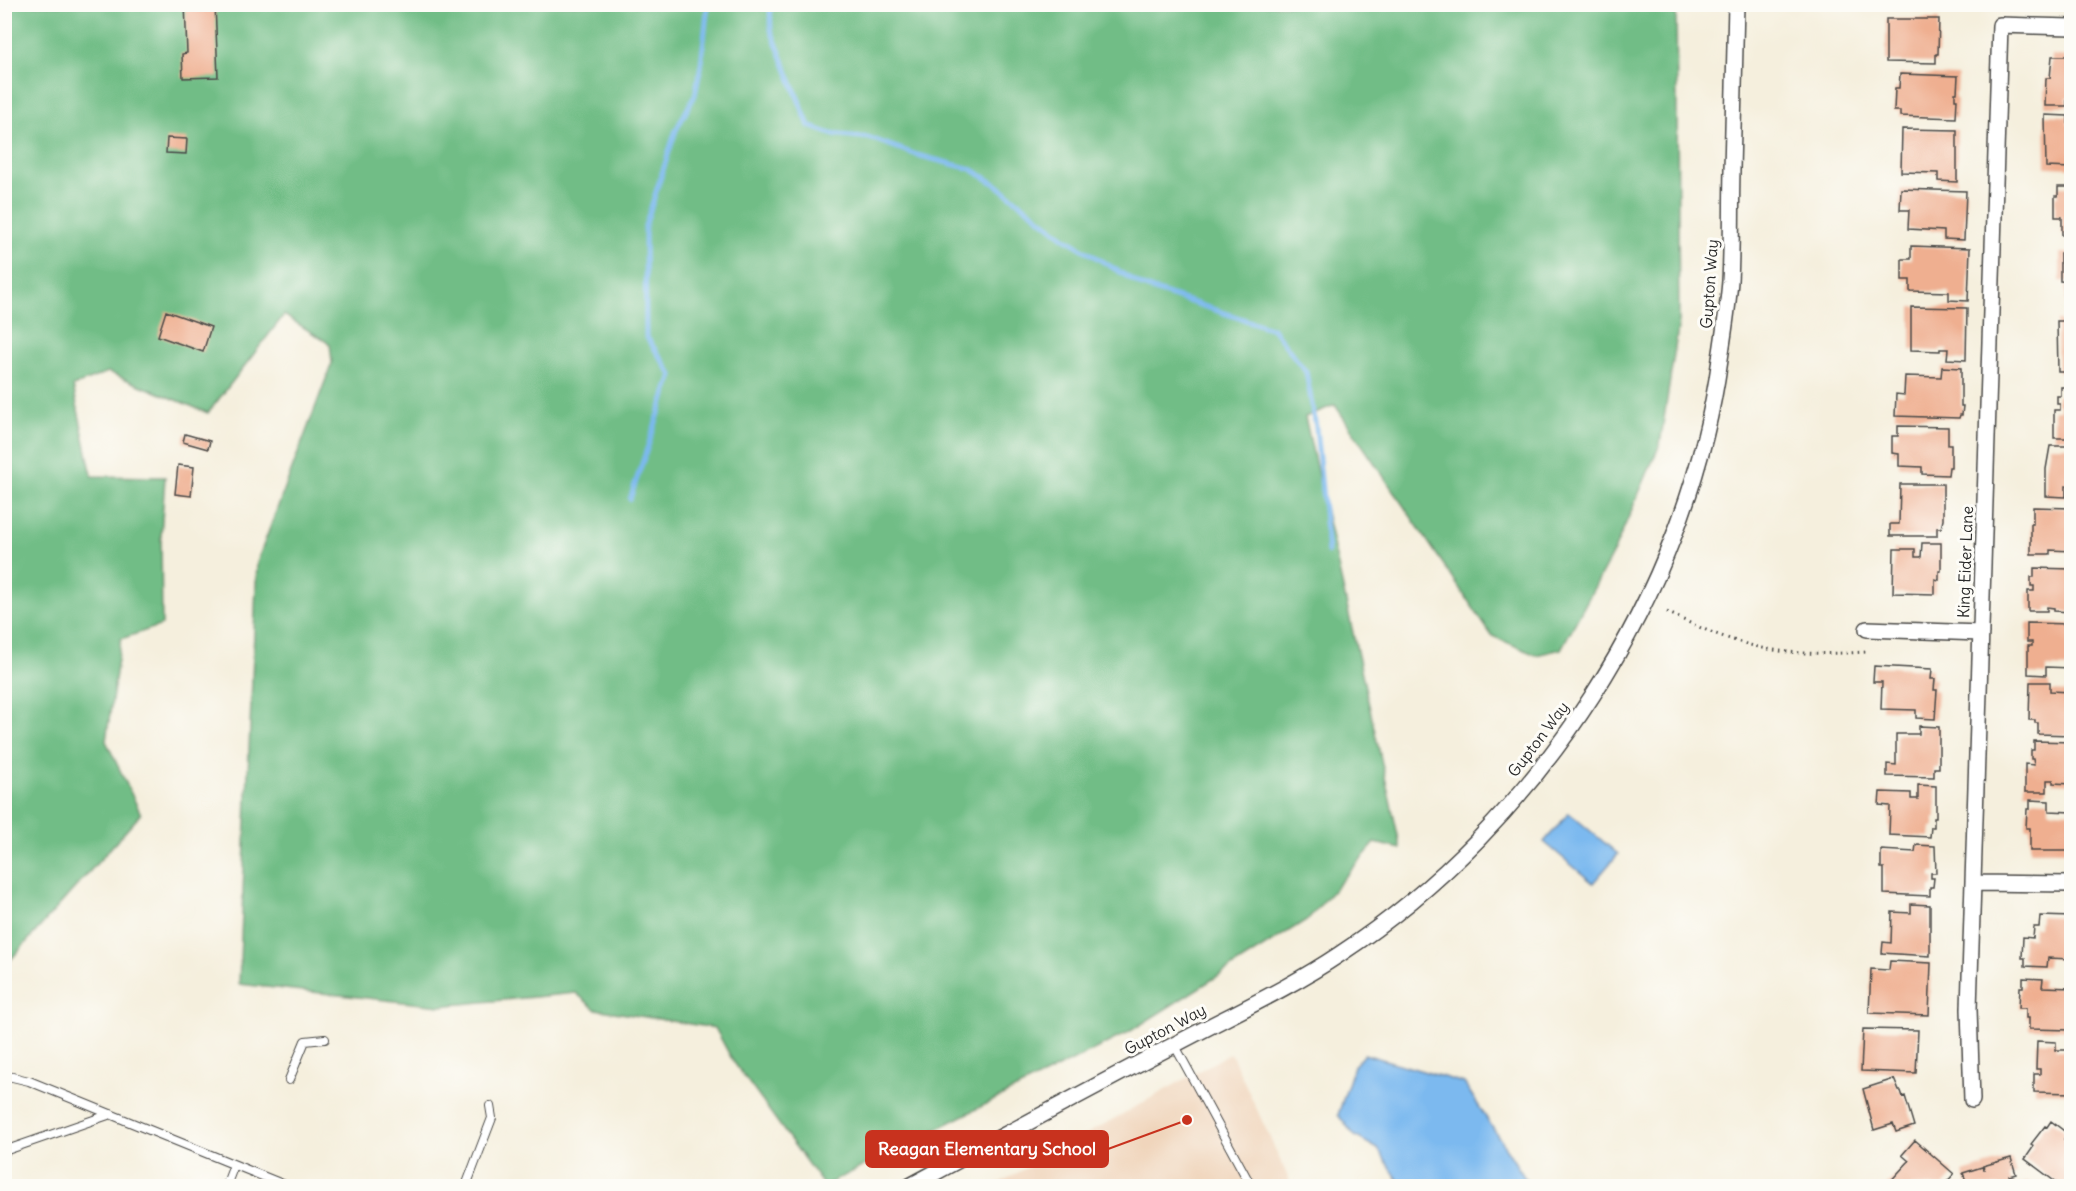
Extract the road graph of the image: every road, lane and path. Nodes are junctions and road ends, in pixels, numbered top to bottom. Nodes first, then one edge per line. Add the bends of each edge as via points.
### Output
1 (1736, 4) edge
2 (2072, 27) edge
3 (1667, 612) dead end
4 (1867, 629) dead end
5 (1981, 633) junction
6 (1867, 652) dead end
7 (1973, 883) junction
8 (2072, 884) edge
9 (325, 1039) dead end
10 (1174, 1044) junction
11 (4, 1075) edge
12 (289, 1080) dead end
13 (1972, 1100) dead end
14 (490, 1106) dead end
15 (111, 1114) junction
16 (4, 1151) edge
17 (234, 1165) junction
18 (226, 1186) edge
19 (287, 1186) edge
20 (466, 1186) edge
21 (910, 1186) edge
22 (1251, 1186) edge

1 - 10 street, Gupton Way via 1730,284 1720,363 1705,439 1684,506 1659,572 1624,644 1583,711 1502,815 1399,911 1340,954 1267,997
2 - 5 street, King Eider Lane via 2000,25
3 - 6 path via 1703,630 1750,645 1804,653
4 - 5 street
5 - 7 street, King Eider Lane
7 - 8 street
7 - 13 street, King Eider Lane via 1969,1009
9 - 12 lane via 305,1041
10 - 21 street, Gupton Way
10 - 22 lane
11 - 15 lane
14 - 20 lane via 492,1118
15 - 16 lane
15 - 17 lane
17 - 18 lane
17 - 19 lane

